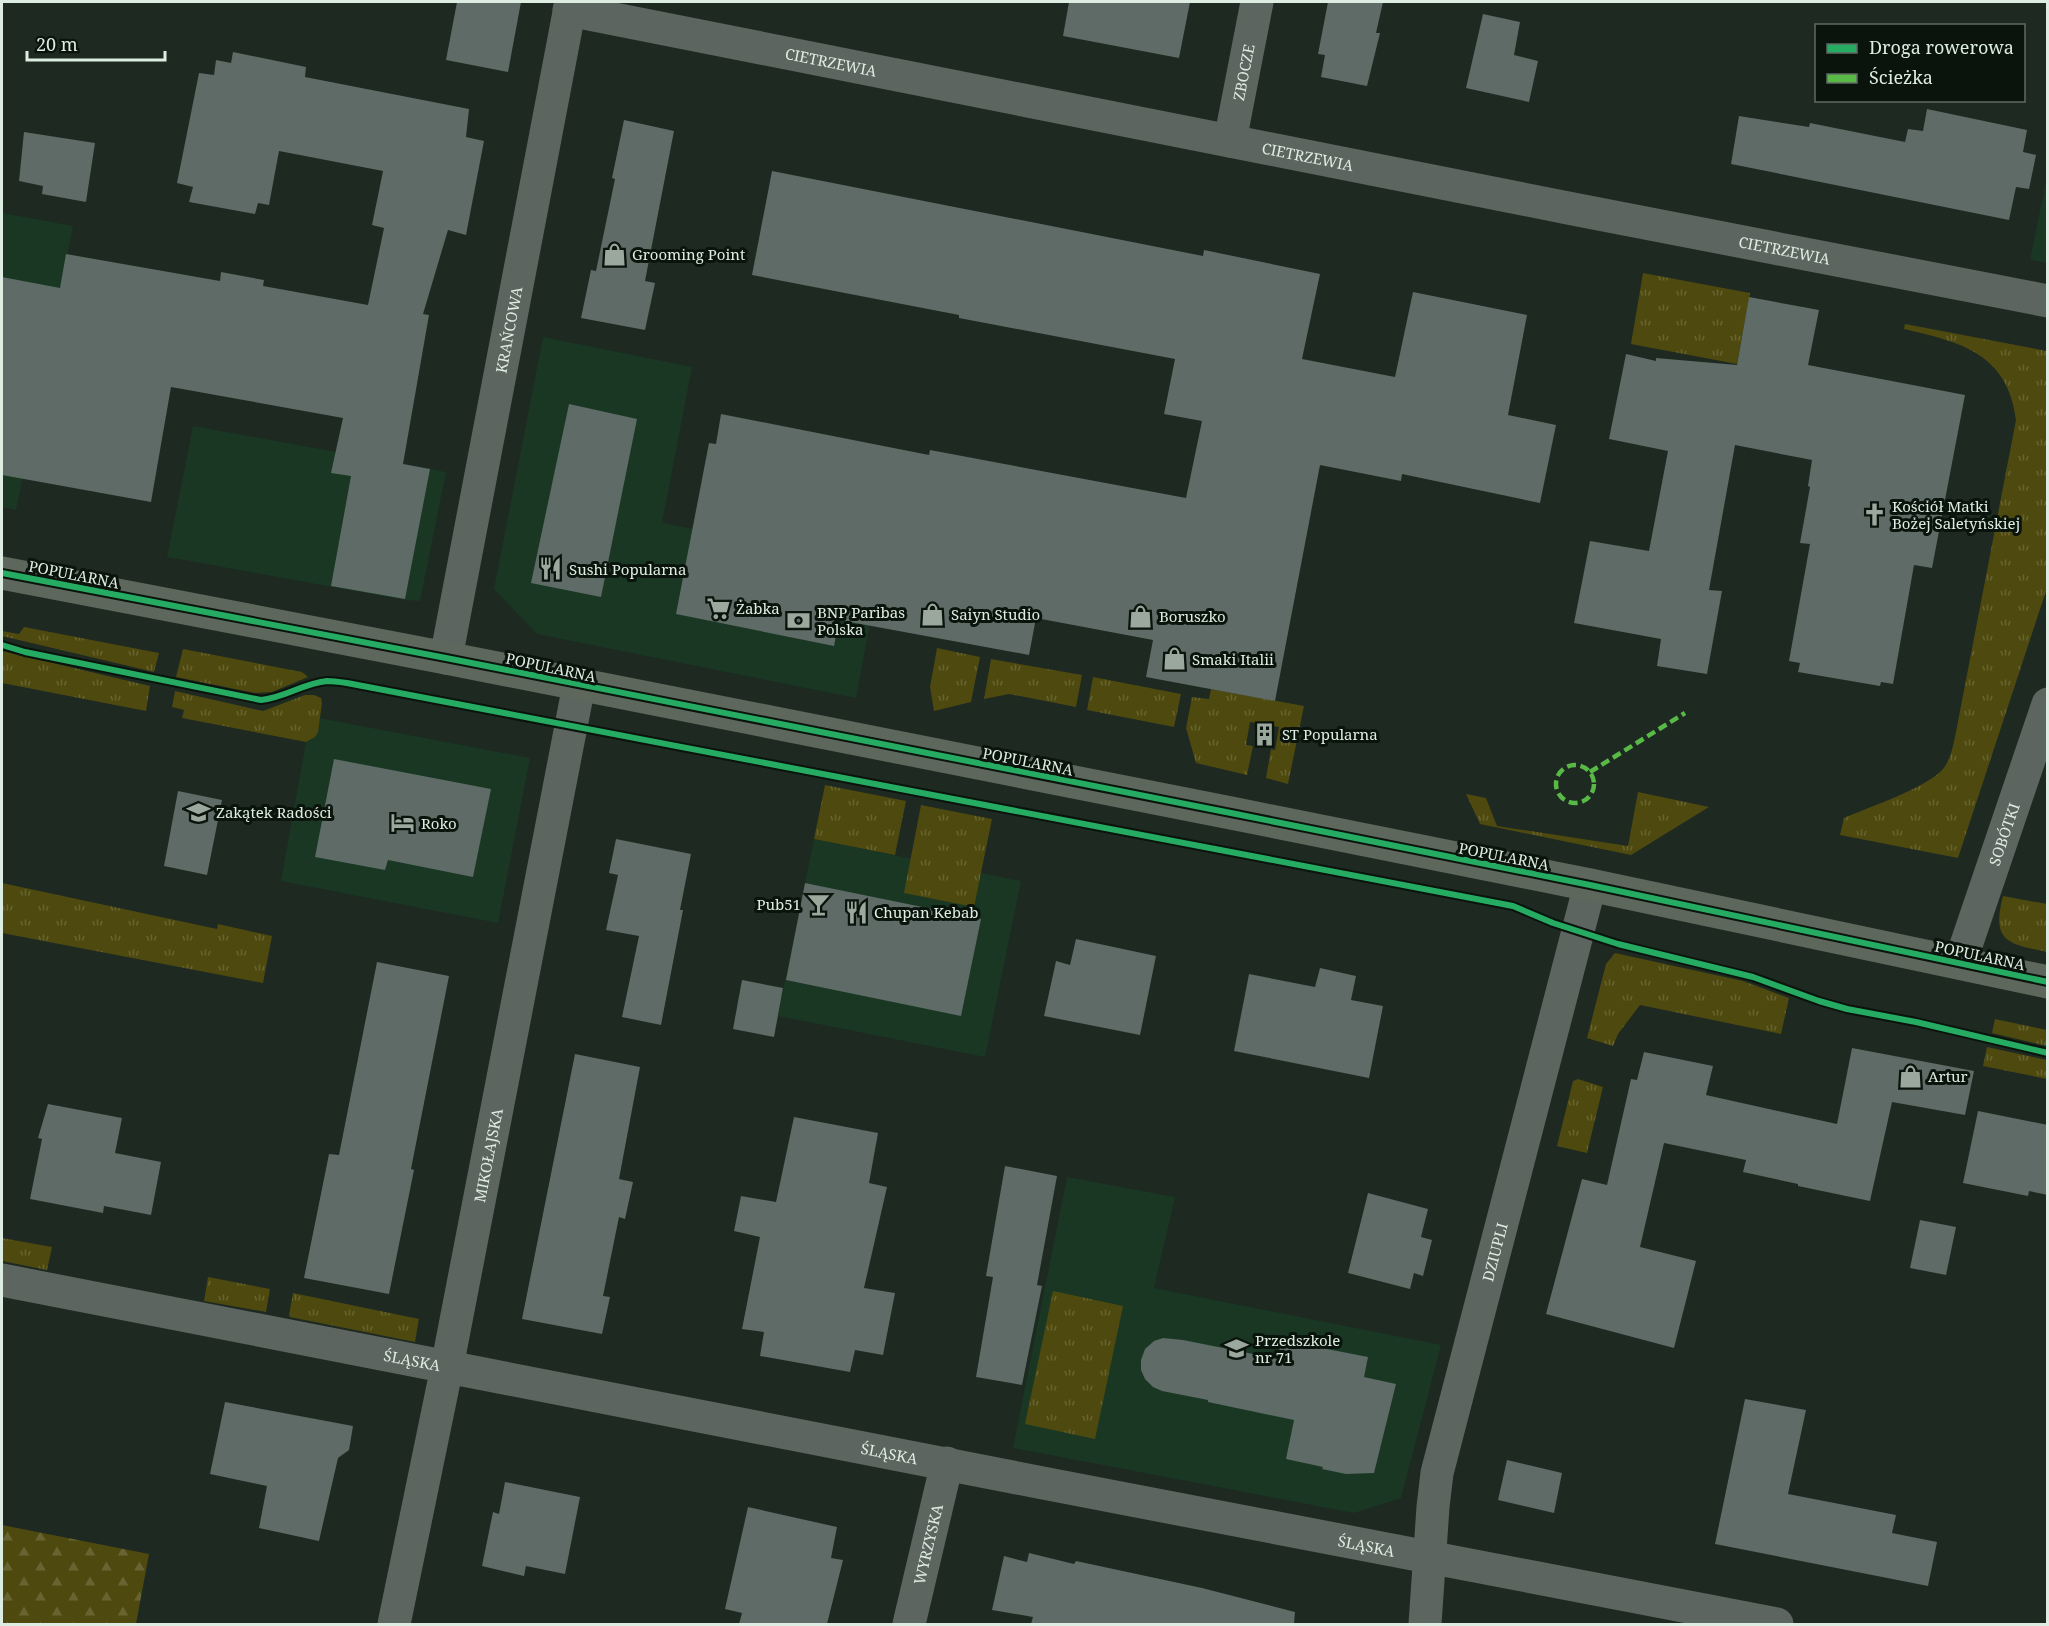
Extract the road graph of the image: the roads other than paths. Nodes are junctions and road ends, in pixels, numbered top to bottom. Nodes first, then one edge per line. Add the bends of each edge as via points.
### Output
1 (1257, 2) edge
2 (570, 6) edge
3 (1230, 141) junction
4 (2048, 301) edge
5 (2, 573) edge
6 (447, 658) junction
7 (579, 685) junction
8 (2048, 704) edge
9 (1590, 885) junction
10 (1960, 963) junction
11 (2048, 982) edge
12 (2, 1280) edge
13 (447, 1367) junction
14 (947, 1463) junction
15 (1430, 1560) junction
16 (394, 1624) edge
17 (909, 1624) edge
18 (1425, 1624) edge
19 (1777, 1624) edge

1 - 3 street, ZBOCZE
2 - 3 street, CIETRZEWIA
2 - 6 street, KRAŃCOWA
3 - 4 street, CIETRZEWIA
5 - 6 street, POPULARNA
6 - 7 street, POPULARNA
7 - 9 street, POPULARNA
7 - 13 street, MIKOŁAJSKA
8 - 10 street, SOBÓTKI
9 - 10 street, POPULARNA
9 - 15 street, DZIUPLI via 1437,1473
10 - 11 street, POPULARNA
12 - 13 street, ŚLĄSKA
13 - 14 street, ŚLĄSKA
13 - 16 street, MIKOŁAJSKA
14 - 15 street, ŚLĄSKA
14 - 17 street, WYRZYSKA
15 - 18 street, DZIUPLI
15 - 19 street, ŚLĄSKA

